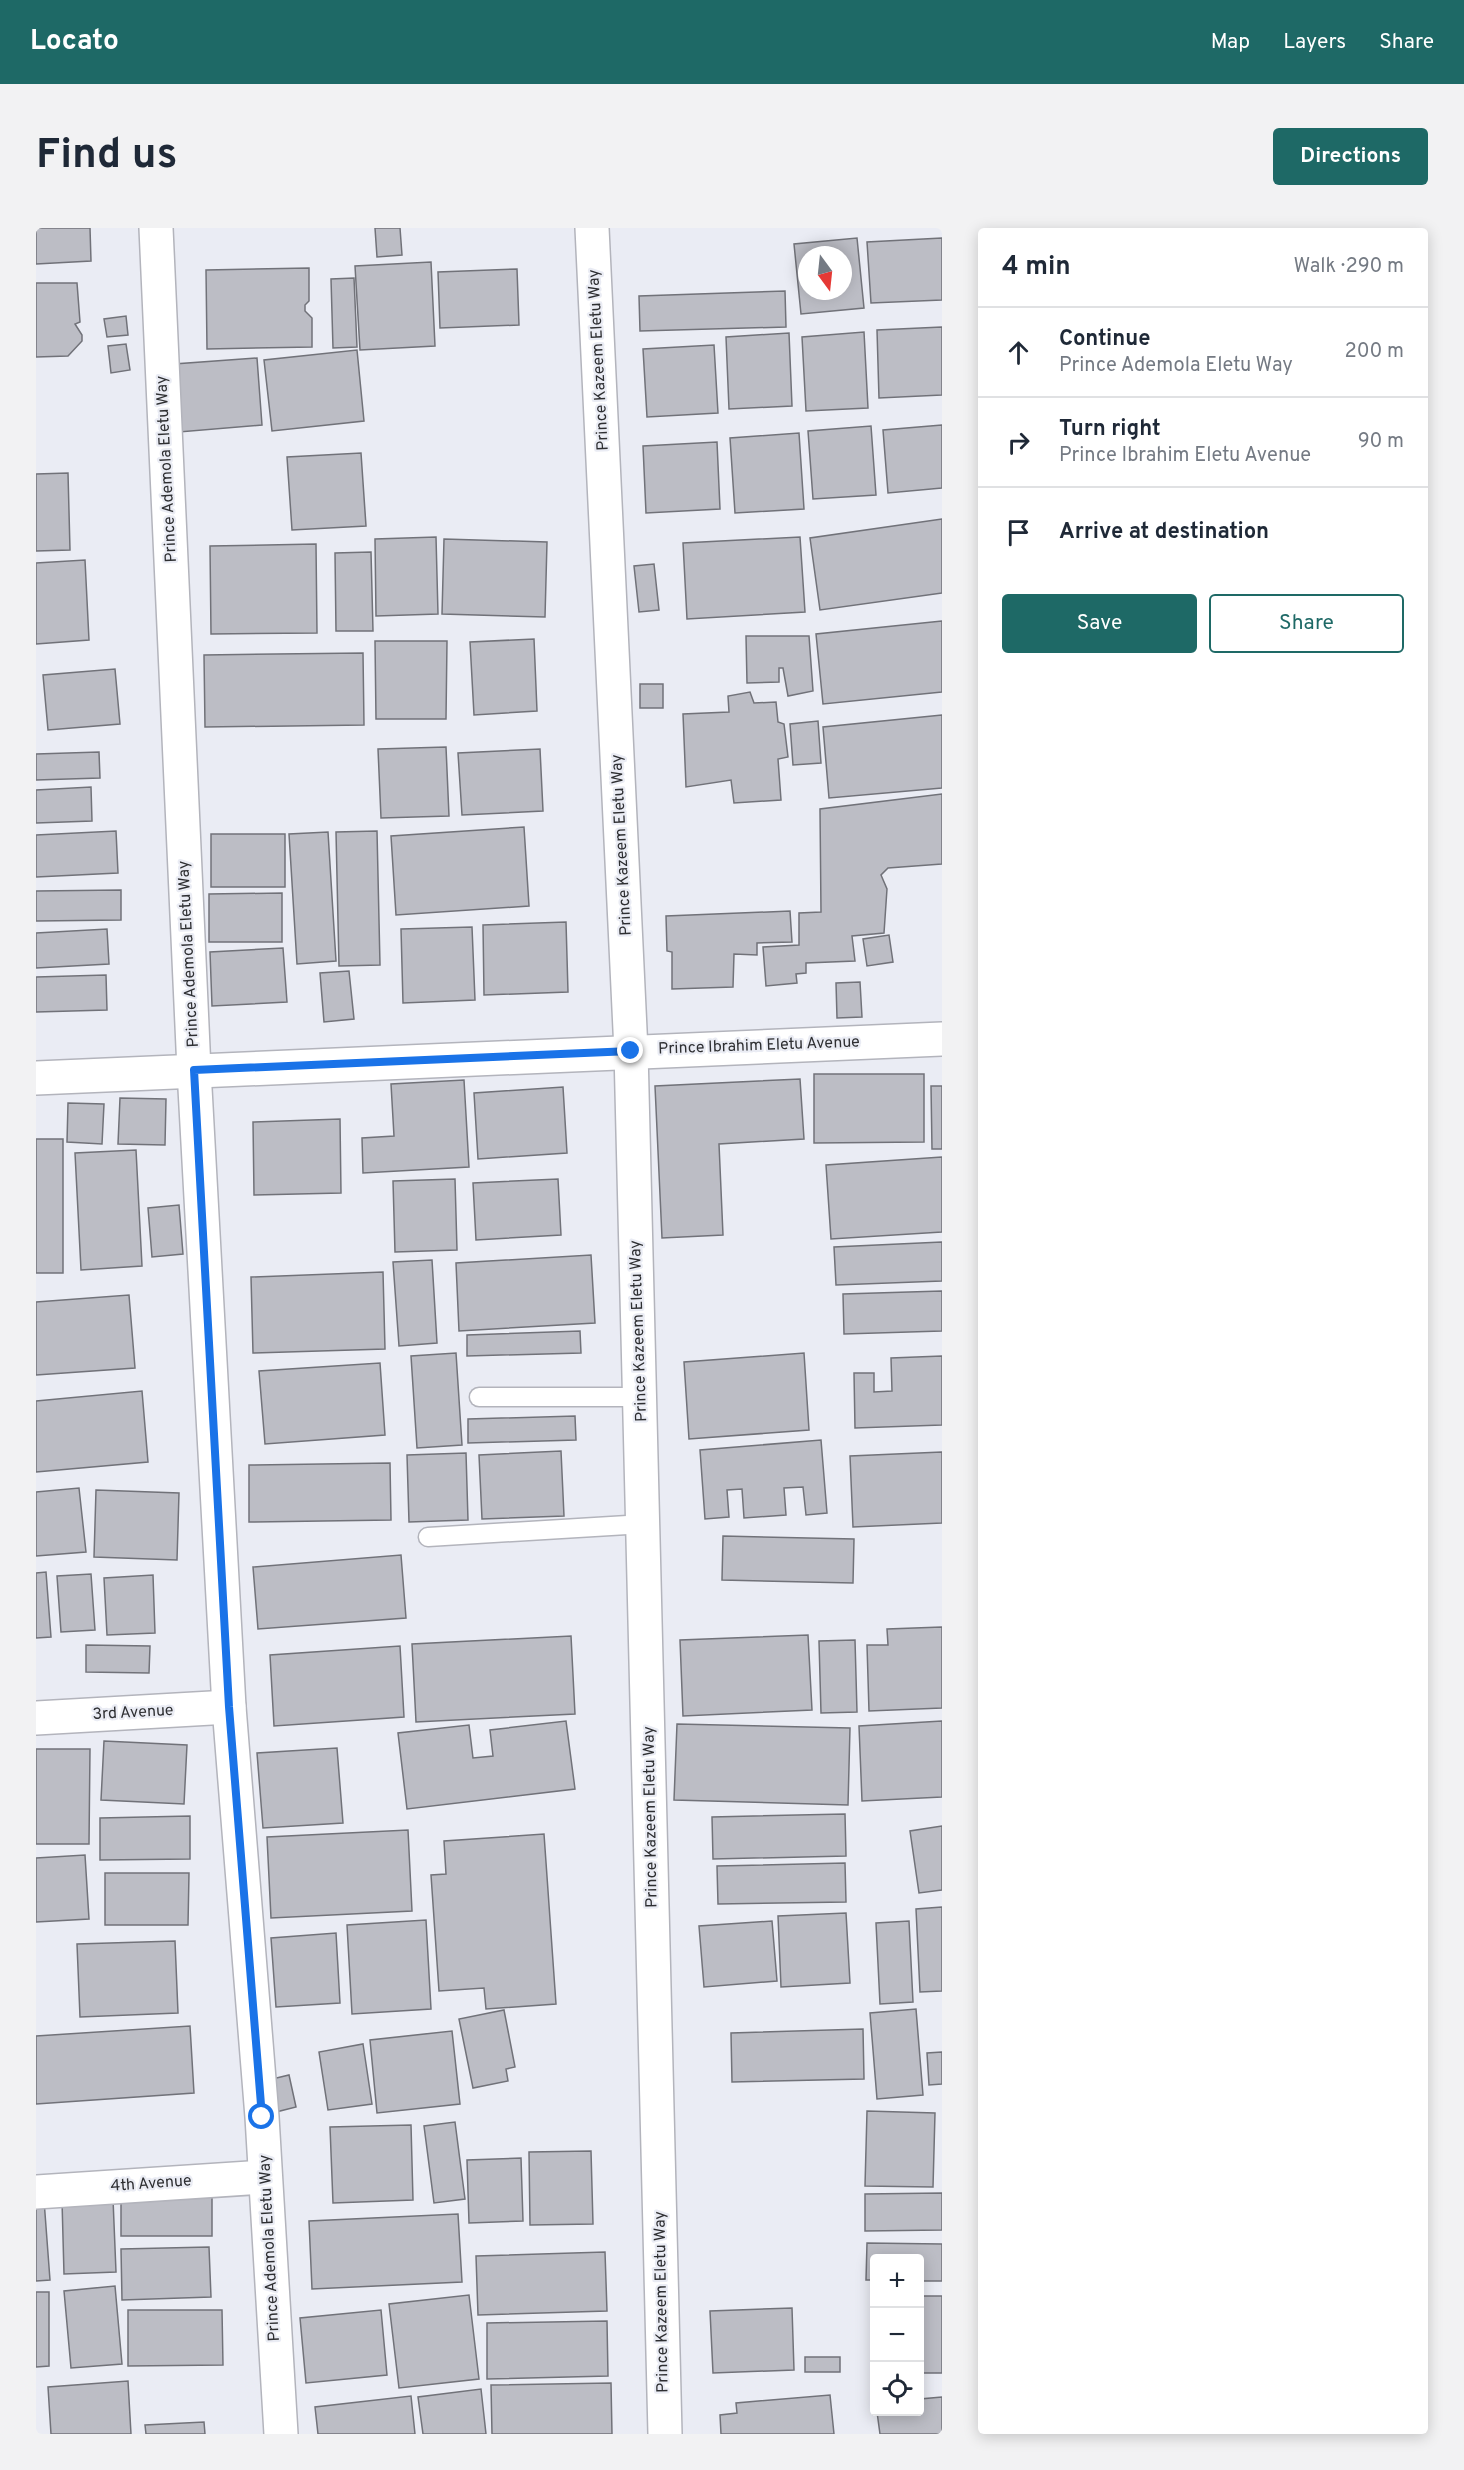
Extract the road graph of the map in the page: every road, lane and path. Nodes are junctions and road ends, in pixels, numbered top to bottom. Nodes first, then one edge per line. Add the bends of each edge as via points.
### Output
1 (156, 228) edge
2 (592, 228) edge
3 (942, 1039) edge
4 (631, 1051) junction
5 (194, 1070) junction
6 (36, 1078) edge
7 (479, 1397) dead end
8 (640, 1397) junction
9 (644, 1524) junction
10 (428, 1537) dead end
11 (229, 1707) junction
12 (36, 1718) edge
13 (265, 2177) junction
14 (36, 2192) edge
15 (281, 2434) edge
16 (666, 2434) edge

1 - 5 street, Prince Ademola Eletu Way
2 - 4 street, Prince Kazeem Eletu Way
3 - 4 street, Prince Ibrahim Eletu Avenue
4 - 5 street, Prince Ibrahim Eletu Avenue
4 - 8 street, Prince Kazeem Eletu Way
5 - 6 street, Prince Ibrahim Eletu Avenue
5 - 11 street, Prince Ademola Eletu Way
7 - 8 lane
8 - 9 street, Prince Kazeem Eletu Way
9 - 10 lane
9 - 16 street, Prince Kazeem Eletu Way
11 - 12 street, 3rd Avenue
11 - 13 street, Prince Ademola Eletu Way
13 - 14 street, 4th Avenue
13 - 15 street, Prince Ademola Eletu Way

